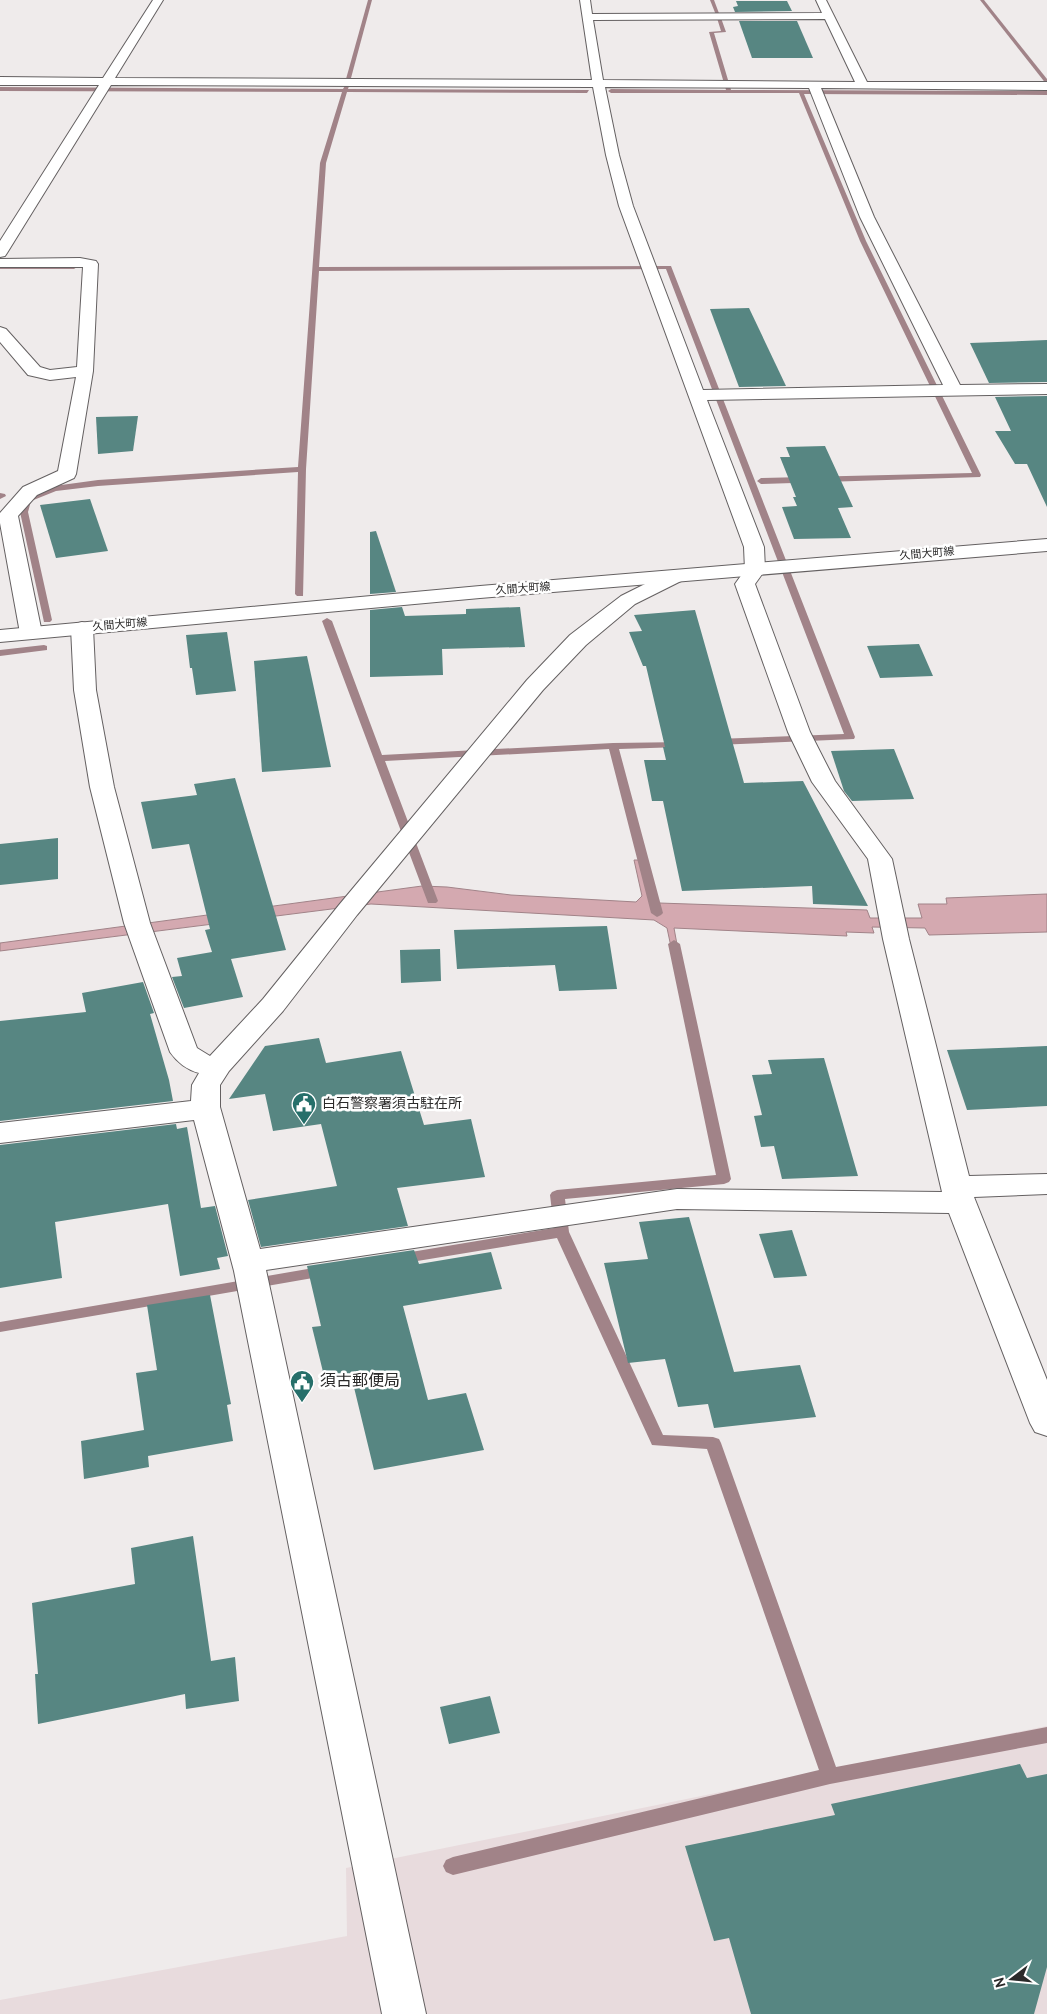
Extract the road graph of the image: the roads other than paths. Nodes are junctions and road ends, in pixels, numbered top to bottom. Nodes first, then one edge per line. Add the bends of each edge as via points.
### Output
1 (158, 0) edge
2 (585, 0) edge
3 (821, 0) edge
4 (588, 16) junction
5 (829, 16) junction
6 (0, 81) edge
7 (599, 83) junction
8 (863, 85) junction
9 (1044, 86) edge
10 (103, 87) junction
11 (816, 90) junction
12 (0, 253) edge
13 (0, 263) edge
14 (0, 332) edge
15 (85, 371) junction
16 (1047, 389) edge
17 (942, 391) junction
18 (703, 395) junction
19 (1047, 546) edge
20 (764, 569) junction
21 (674, 577) junction
22 (82, 628) junction
23 (31, 633) junction
24 (0, 636) edge
25 (217, 1066) junction
26 (205, 1107) junction
27 (0, 1133) edge
28 (1047, 1184) edge
29 (958, 1195) junction
30 (251, 1277) junction
31 (1047, 1423) edge
32 (404, 2014) edge

1 - 10 street
2 - 4 street
3 - 5 street
4 - 5 street
4 - 7 street
5 - 8 street
6 - 10 street
7 - 10 street
7 - 11 street via 733,84
7 - 18 street via 616,173 648,267
8 - 9 street
8 - 11 street
10 - 12 street
11 - 17 street
13 - 15 street via 91,264
14 - 15 street via 34,371 50,375
15 - 23 street via 67,474 30,491 8,515
16 - 17 street
17 - 18 street
18 - 20 street
19 - 20 street, 久間大町線
20 - 21 street, 久間大町線
20 - 29 street via 745,584 803,739 824,782 880,859 892,922
21 - 22 street, 久間大町線
21 - 25 street via 628,600 578,640 535,685 273,1005
22 - 23 street, 久間大町線
22 - 25 street via 85,690 102,787 140,930 184,1052 200,1064
23 - 24 street, 久間大町線
25 - 26 street via 206,1086
26 - 27 street via 187,1112
26 - 30 street
28 - 29 street
29 - 30 street via 677,1199 558,1218
29 - 31 street
30 - 32 street

